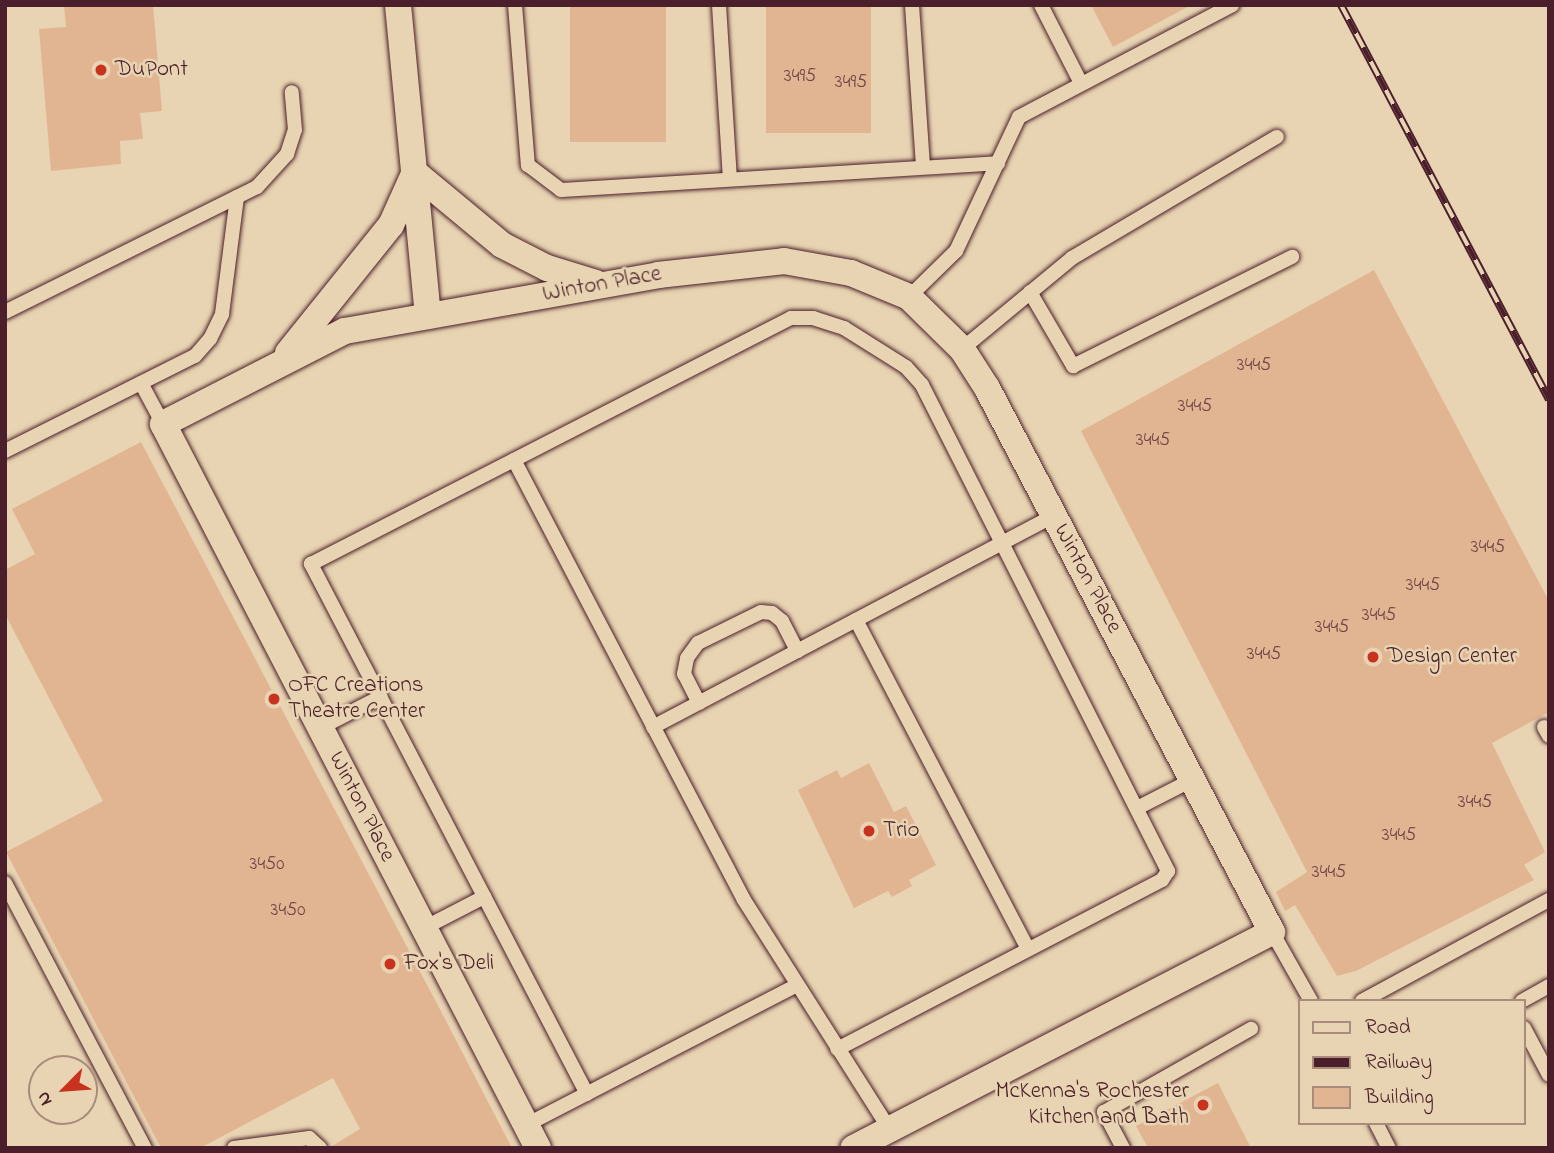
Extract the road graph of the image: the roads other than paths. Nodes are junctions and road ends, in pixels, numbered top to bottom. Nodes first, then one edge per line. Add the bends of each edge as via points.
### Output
1 (398, 5) edge
2 (515, 5) edge
3 (719, 5) edge
4 (912, 5) edge
5 (1041, 5) edge
6 (1232, 5) edge
7 (1081, 83) junction
8 (292, 92) dead end
9 (1277, 137) dead end
10 (998, 163) junction
11 (923, 166) junction
12 (414, 173) junction
13 (730, 178) junction
14 (237, 197) junction
15 (1292, 257) dead end
16 (600, 285) junction
17 (1030, 292) junction
18 (909, 297) junction
19 (5, 312) edge
20 (428, 316) junction
21 (962, 349) junction
22 (278, 365) junction
23 (141, 383) junction
24 (163, 424) junction
25 (5, 451) edge
26 (514, 460) junction
27 (1054, 516) junction
28 (1004, 543) junction
29 (856, 620) junction
30 (797, 651) junction
31 (380, 697) junction
32 (699, 703) junction
33 (653, 727) junction
34 (320, 728) junction
35 (1192, 780) junction
36 (1139, 807) junction
37 (5, 883) edge
38 (484, 897) junction
39 (1549, 900) edge
40 (424, 928) junction
41 (1272, 932) junction
42 (1028, 949) junction
43 (797, 985) junction
44 (1549, 986) edge
45 (1310, 999) edge
46 (1366, 999) edge
47 (1526, 999) edge
48 (1251, 1029) dead end
49 (1526, 1032) edge
50 (837, 1049) junction
51 (1549, 1075) edge
52 (587, 1094) junction
53 (1377, 1125) edge
54 (532, 1136) edge
55 (898, 1139) edge
56 (145, 1148) edge
57 (234, 1148) edge
58 (320, 1148) edge
59 (854, 1148) edge
60 (1123, 1148) edge
61 (1389, 1148) edge

1 - 12 street
2 - 13 lane via 528,165 561,190
3 - 13 lane
4 - 11 lane
5 - 7 lane
6 - 7 lane
7 - 10 lane via 1019,117
8 - 14 lane via 295,130 287,154 257,187
9 - 17 lane via 1072,258
10 - 11 lane
10 - 18 lane via 957,251
11 - 13 lane
12 - 16 street via 502,245 547,268
12 - 20 street
12 - 22 street via 391,225
14 - 19 lane
14 - 23 lane via 222,314 210,340 195,356
15 - 17 lane via 1073,366
16 - 18 street, Winton Place via 784,261 851,273
16 - 20 street, Winton Place
17 - 21 lane
18 - 21 street, Winton Place
20 - 22 street, Winton Place via 345,331
21 - 27 street, Winton Place
22 - 24 street, Winton Place
23 - 24 lane
23 - 25 lane
24 - 34 street, Winton Place
26 - 28 lane via 791,318 813,318 844,328 906,367 937,413
26 - 31 lane via 311,564
26 - 33 lane
27 - 28 lane
27 - 35 street, Winton Place
28 - 29 lane
28 - 36 lane
29 - 30 lane
29 - 42 lane
30 - 32 lane
30 - 32 lane via 782,621 761,612 698,643 684,674
31 - 34 lane
31 - 38 lane
32 - 33 lane
33 - 43 lane via 744,900
34 - 40 street, Winton Place
35 - 36 lane
35 - 41 street, Winton Place
36 - 42 lane via 1166,860 1168,871 1162,880
37 - 56 lane
38 - 40 lane
38 - 52 lane
39 - 46 lane
40 - 54 street, Winton Place
41 - 45 lane
41 - 55 street
42 - 50 lane
43 - 50 lane
43 - 52 lane
44 - 47 lane
48 - 60 lane via 1104,1112
49 - 51 lane
50 - 55 lane
52 - 54 lane
53 - 61 lane
55 - 59 street
57 - 58 lane via 309,1138

